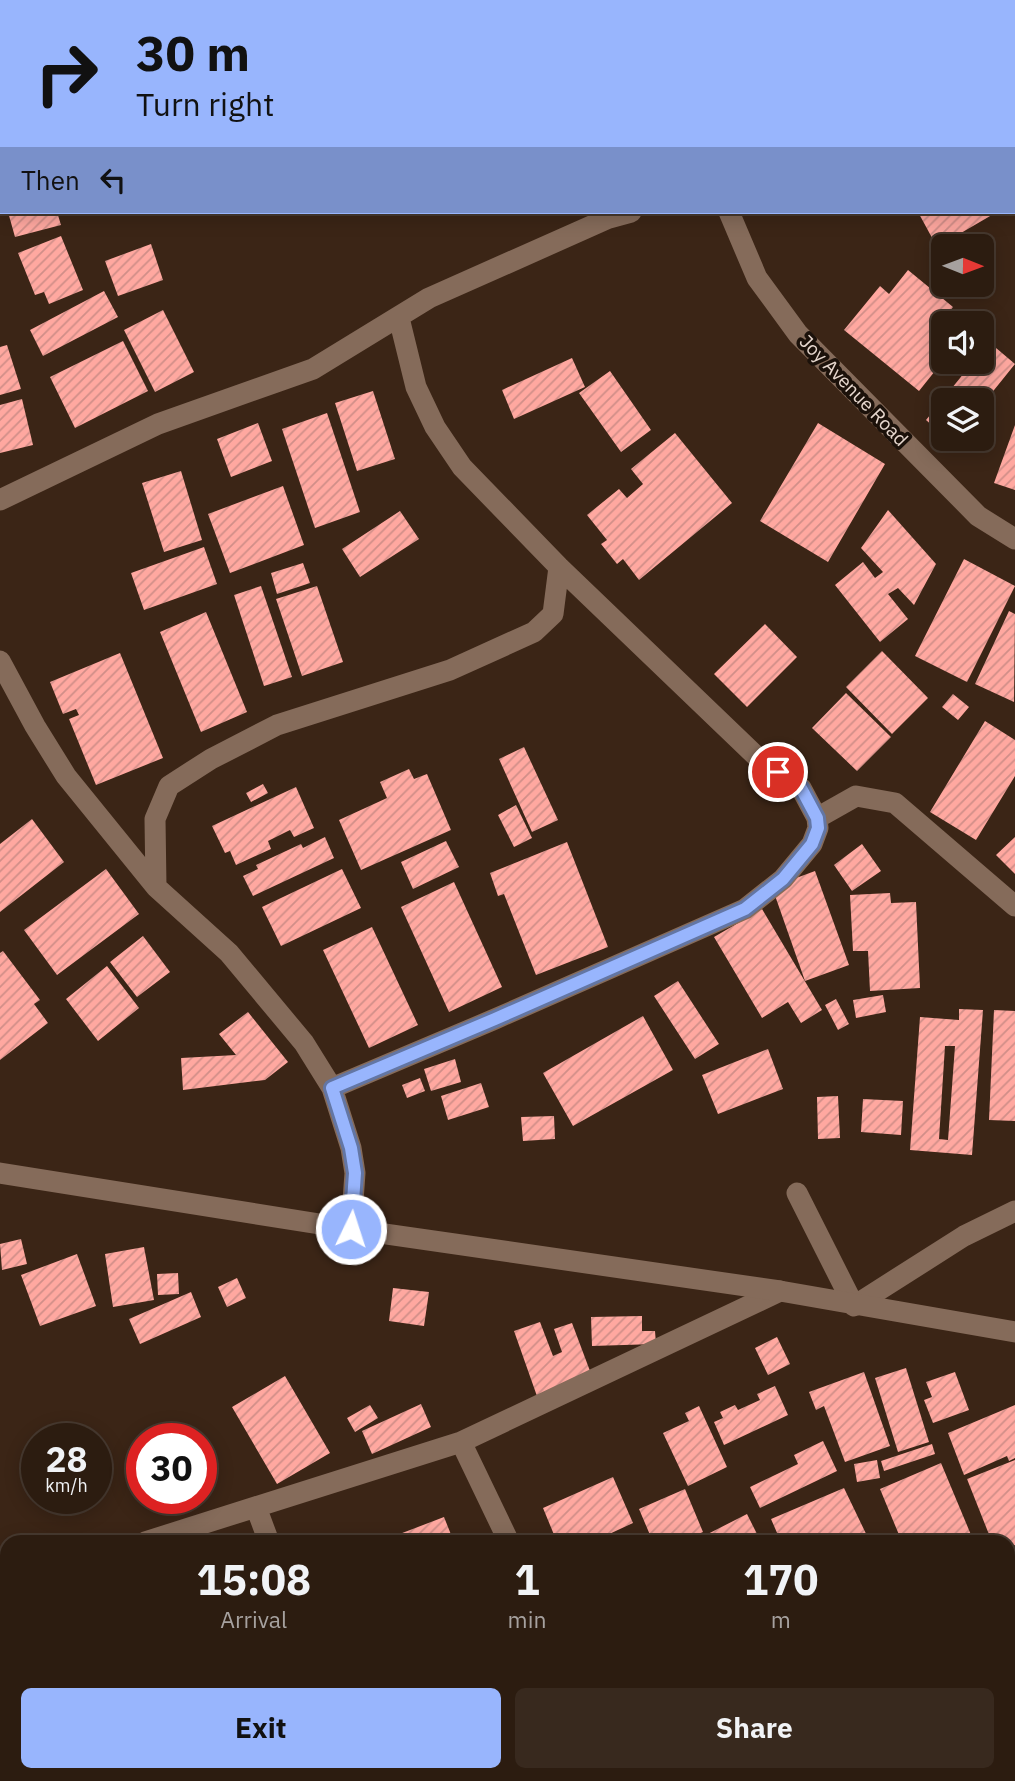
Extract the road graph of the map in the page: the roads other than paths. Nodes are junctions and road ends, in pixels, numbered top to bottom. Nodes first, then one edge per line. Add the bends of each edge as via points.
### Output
1 (624, 214) edge
2 (730, 214) edge
3 (399, 318) junction
4 (0, 500) edge
5 (1015, 540) edge
6 (559, 567) junction
7 (0, 661) edge
8 (817, 818) junction
9 (156, 887) junction
10 (1015, 906) edge
11 (332, 1088) junction
12 (0, 1173) edge
13 (797, 1193) dead end
14 (1015, 1211) edge
15 (351, 1229) junction
16 (780, 1291) junction
17 (854, 1306) junction
18 (1015, 1332) edge
19 (461, 1441) junction
20 (256, 1507) junction
21 (167, 1535) edge
22 (267, 1535) edge
23 (506, 1535) edge

1 - 3 street via 429,298
2 - 5 street, Joy Avenue Road via 757,278 798,334 978,516
3 - 4 street via 313,369 158,424
3 - 6 street via 416,387 435,427 462,467
6 - 8 street via 756,756 801,788
6 - 9 street via 554,614 534,632 450,670 277,725 169,786 155,819
7 - 9 street via 66,776
8 - 10 street via 856,796 895,803
8 - 11 street via 812,844 783,879 745,909
9 - 11 street via 229,953 304,1043
11 - 15 street via 355,1173
12 - 15 street
13 - 17 street
14 - 17 street via 964,1236
15 - 16 street
16 - 17 street
16 - 19 street
17 - 18 street
19 - 20 street
19 - 23 street
20 - 21 street
20 - 22 street

